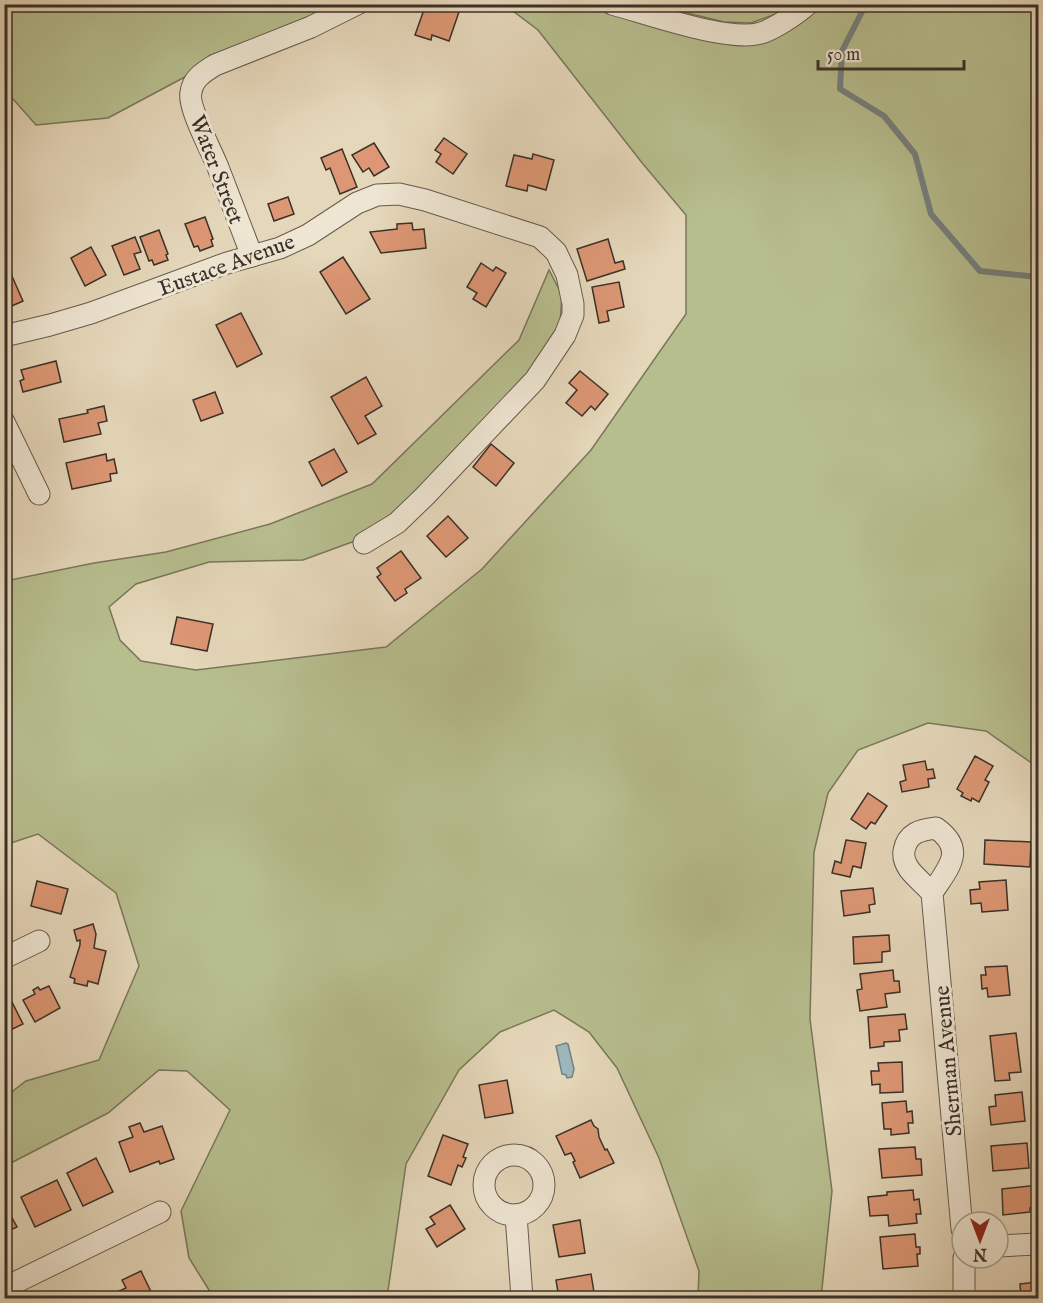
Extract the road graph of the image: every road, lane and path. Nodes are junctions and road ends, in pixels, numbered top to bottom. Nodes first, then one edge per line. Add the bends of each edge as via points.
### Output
1 (357, 4) edge
2 (612, 4) edge
3 (808, 4) edge
4 (252, 256) junction
5 (4, 336) edge
6 (4, 422) edge
7 (39, 494) dead end
8 (364, 543) dead end
9 (932, 893) dead end
10 (39, 941) dead end
11 (4, 958) edge
12 (960, 1210) edge
13 (160, 1212) dead end
14 (516, 1215) dead end
15 (1038, 1244) edge
16 (1010, 1245) edge
17 (964, 1270) edge
18 (4, 1288) edge
19 (522, 1299) edge
20 (964, 1299) edge

1 - 4 street, Water Street via 215,65 201,73 191,90 199,124
2 - 3 street via 734,35 761,33
4 - 5 street, Eustace Avenue via 91,313
4 - 8 street, Eustace Avenue via 308,235 377,195 399,194 540,237 556,252 567,275 573,304 571,320 535,380 397,523
6 - 7 street
9 - 12 street, Sherman Avenue
10 - 11 street
13 - 18 street
14 - 19 street
15 - 16 street
17 - 20 street

